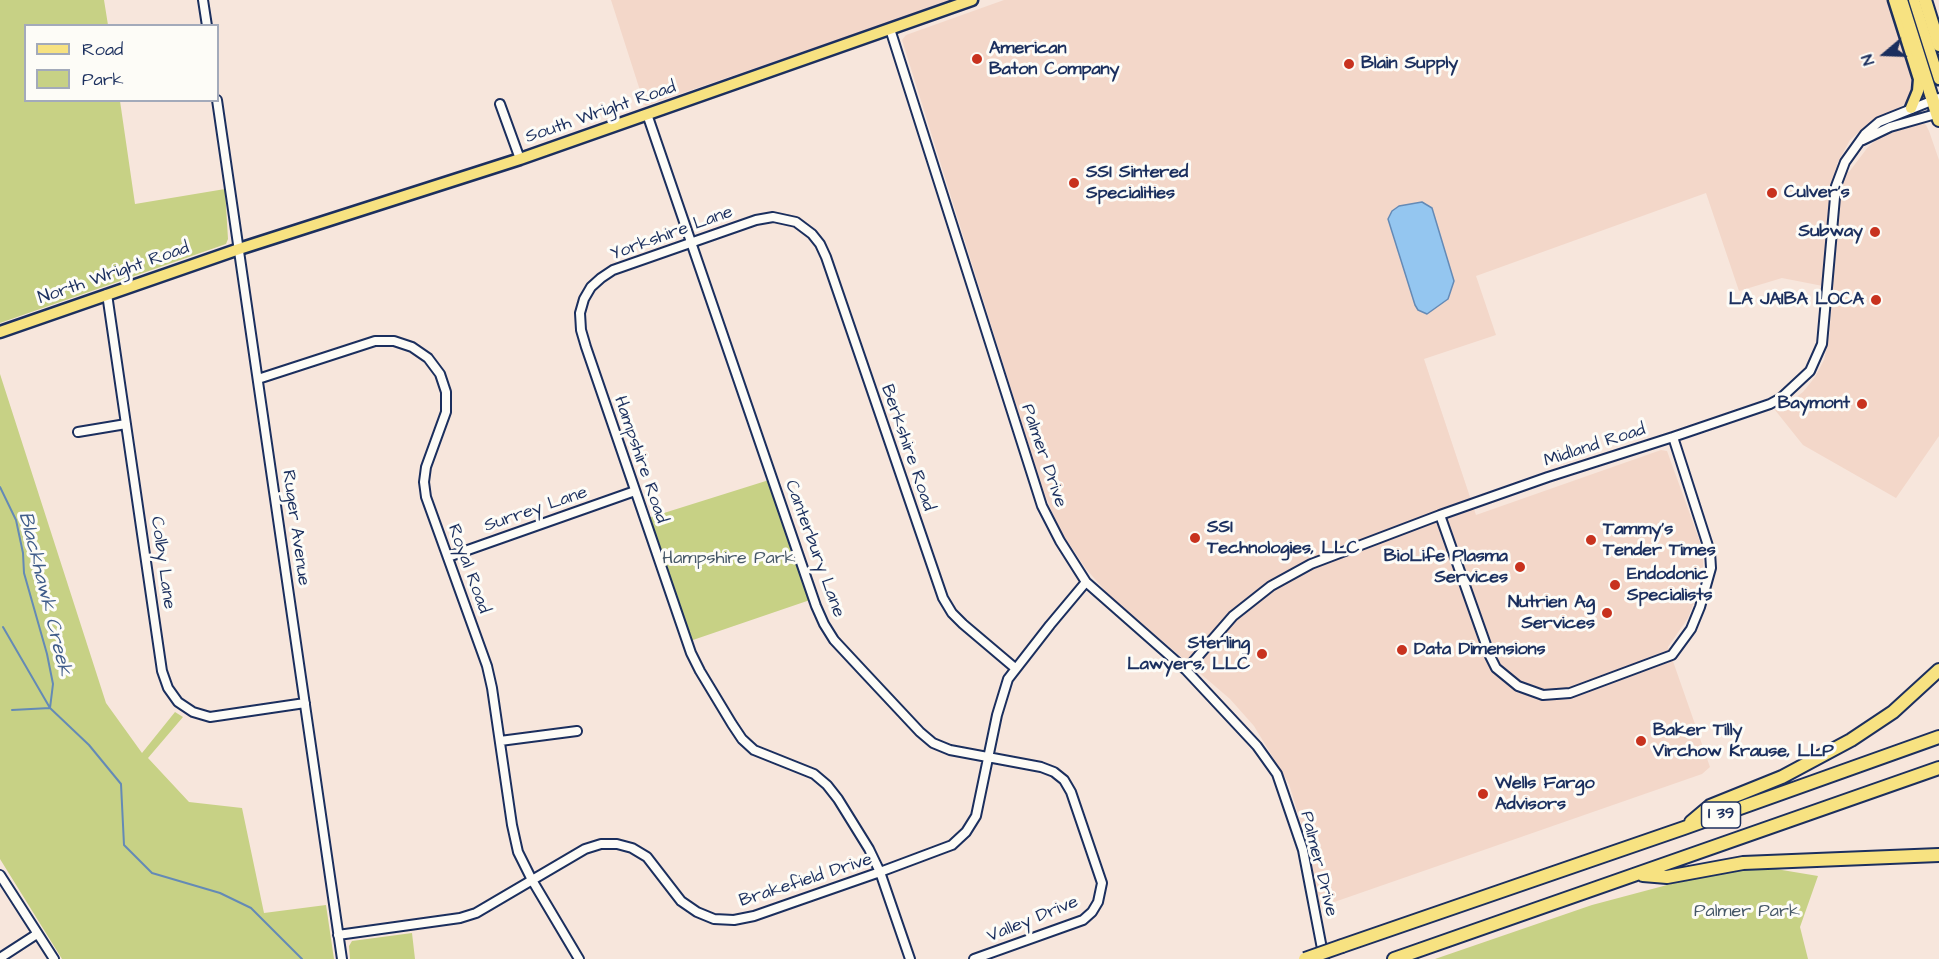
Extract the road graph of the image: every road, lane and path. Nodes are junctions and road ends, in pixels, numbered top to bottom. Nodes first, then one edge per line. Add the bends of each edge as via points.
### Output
1 (203, 0) edge
2 (972, 0) edge
3 (1894, 0) edge
4 (1901, 0) edge
5 (1914, 0) edge
6 (1925, 0) edge
7 (207, 24) edge
8 (890, 29) junction
9 (1939, 45) edge
10 (1939, 79) edge
11 (218, 102) edge
12 (500, 104) dead end
13 (1911, 108) junction
14 (1938, 108) edge
15 (646, 114) junction
16 (1861, 140) junction
17 (520, 159) junction
18 (796, 222) joint
19 (691, 243) junction
20 (239, 249) junction
21 (107, 294) junction
22 (580, 313) joint
23 (0, 332) edge
24 (258, 379) junction
25 (126, 424) junction
26 (78, 432) dead end
27 (1673, 437) junction
28 (635, 491) junction
29 (1440, 515) junction
30 (448, 557) junction
31 (1086, 582) junction
32 (1015, 668) junction
33 (1186, 669) junction
34 (1939, 670) edge
35 (305, 703) junction
36 (577, 731) dead end
37 (1939, 737) edge
38 (500, 741) junction
39 (988, 757) junction
40 (1939, 768) edge
41 (1684, 828) junction
42 (1939, 855) edge
43 (880, 872) junction
44 (1639, 874) junction
45 (0, 875) edge
46 (532, 880) junction
47 (1098, 902) joint
48 (37, 934) junction
49 (338, 935) junction
50 (342, 957) edge
51 (0, 958) edge
52 (54, 959) edge
53 (579, 959) edge
54 (910, 959) edge
55 (974, 959) edge
56 (1305, 959) edge
57 (1324, 959) edge
58 (1394, 959) edge

1 - 7 street
2 - 8 main road, South Wright Road
3 - 13 main road via 1919,79
4 - 14 highway
5 - 10 main road
6 - 9 highway
8 - 15 main road, South Wright Road
8 - 31 street, Palmer Drive via 1042,506
11 - 20 street, Ruger Avenue
12 - 17 street
13 - 14 street, Midland Road
13 - 16 street, Midland Road via 1879,122
14 - 16 street
15 - 17 main road, South Wright Road
15 - 19 street, Canterbury Lane
16 - 27 street, Midland Road via 1845,162 1836,186 1822,344 1810,371 1776,401
17 - 20 main road, South Wright Road
18 - 19 street, Yorkshire Lane via 773,217 756,220
18 - 32 street, Berkshire Road via 812,234 826,257 943,598 963,624
19 - 22 street, Yorkshire Lane via 613,270 591,287
19 - 39 street, Canterbury Lane via 824,624 834,640 933,743
20 - 21 main road, North Wright Road
20 - 24 street, Ruger Avenue
21 - 23 main road, North Wright Road
21 - 25 street, Colby Lane
22 - 28 street, Hampshire Road via 586,347
24 - 30 street, Royal Road via 375,341 394,341 428,358 440,374 447,412 424,482
24 - 35 street, Ruger Avenue
25 - 26 street
25 - 35 street, Colby Lane via 162,671 168,688 178,702 210,717
27 - 29 street, Midland Road
27 - 29 street via 1710,552 1711,568 1700,607 1672,655 1570,693 1543,695 1518,686 1496,668
28 - 30 street, Surrey Lane
28 - 43 street, Hampshire Road via 691,653 732,724 754,750 814,774 827,785
29 - 33 street, Midland Road via 1311,564 1271,586 1233,616
30 - 38 street, Royal Road via 487,666
31 - 32 street, Brakefield Drive
31 - 33 street, Palmer Drive
32 - 39 street, Brakefield Drive via 996,715
33 - 57 street, Palmer Drive via 1257,746 1277,774 1303,850
34 - 41 highway via 1893,712 1851,740 1782,777 1710,806
35 - 49 street, Ruger Avenue
36 - 38 street
37 - 41 highway, I 39
38 - 46 street, Royal Road via 514,837
39 - 43 street, Brakefield Drive via 976,816 966,832 952,844
39 - 47 street, Canterbury Lane via 1041,767 1064,780 1102,883
40 - 44 highway, I 39
41 - 56 highway, I 39, bridge
42 - 44 highway via 1743,863 1667,877
43 - 46 street, Brakefield Drive via 734,920 714,919 697,912 681,901 647,857 616,844 585,849
43 - 54 street, Hampshire Road
44 - 58 highway, I 39
45 - 48 street
46 - 49 street, Brakefield Drive via 490,906 460,918
46 - 53 street, Royal Road
47 - 55 street, Valley Drive via 1083,920
48 - 51 street
48 - 52 street
49 - 50 street, Ruger Avenue

